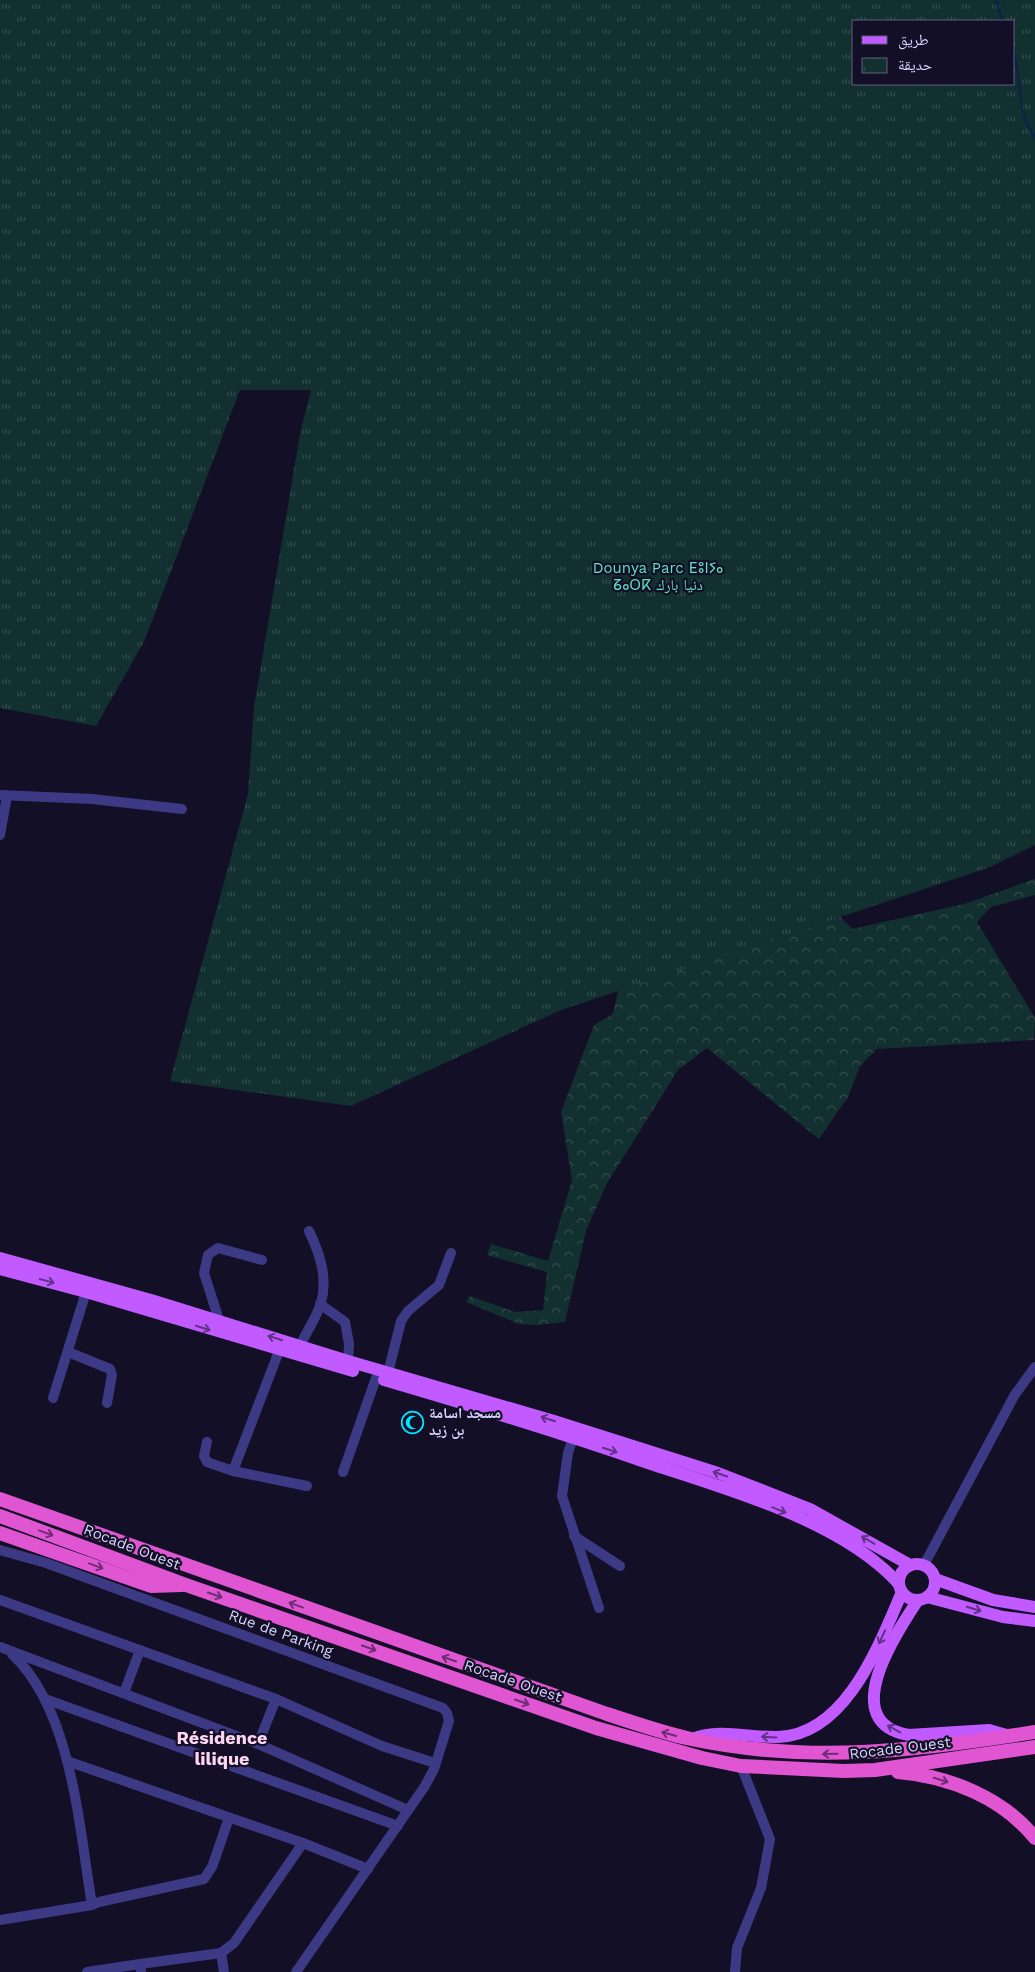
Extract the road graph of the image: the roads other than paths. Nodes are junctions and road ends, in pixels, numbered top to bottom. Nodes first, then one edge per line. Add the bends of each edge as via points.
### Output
1 (4, 796) edge
2 (182, 809) dead end
3 (0, 835) edge
4 (309, 1231) dead end
5 (451, 1253) dead end
6 (0, 1258) edge
7 (262, 1260) dead end
8 (0, 1269) edge
9 (86, 1292) junction
10 (320, 1304) junction
11 (219, 1320) junction
12 (300, 1346) junction
13 (279, 1351) junction
14 (68, 1352) junction
15 (348, 1361) junction
16 (1035, 1367) edge
17 (388, 1373) junction
18 (376, 1378) junction
19 (409, 1383) junction
20 (53, 1398) dead end
21 (107, 1403) dead end
22 (573, 1438) junction
23 (207, 1442) dead end
24 (233, 1471) junction
25 (344, 1472) dead end
26 (307, 1486) dead end
27 (0, 1499) edge
28 (0, 1516) edge
29 (0, 1533) edge
30 (574, 1536) junction
31 (0, 1550) edge
32 (910, 1565) junction
33 (924, 1565) junction
34 (620, 1566) dead end
35 (935, 1579) junction
36 (186, 1585) junction
37 (900, 1588) junction
38 (922, 1598) junction
39 (0, 1600) edge
40 (1035, 1606) edge
41 (599, 1608) dead end
42 (1035, 1621) edge
43 (4, 1648) edge
44 (140, 1650) junction
45 (124, 1693) junction
46 (45, 1698) junction
47 (276, 1699) junction
48 (1035, 1732) edge
49 (1010, 1736) junction
50 (692, 1739) junction
51 (258, 1744) junction
52 (1035, 1747) edge
53 (67, 1761) junction
54 (435, 1764) junction
55 (741, 1766) junction
56 (875, 1770) junction
57 (408, 1810) junction
58 (229, 1818) junction
59 (398, 1826) junction
60 (1035, 1838) edge
61 (303, 1843) junction
62 (368, 1869) junction
63 (92, 1905) junction
64 (0, 1920) edge
65 (220, 1953) junction
66 (140, 1968) edge
67 (87, 1972) edge
68 (224, 1972) edge
69 (296, 1972) edge
70 (735, 1972) edge

1 - 2 street via 92,799
1 - 3 street
4 - 10 street via 322,1264 324,1284
5 - 17 street via 439,1285 401,1321
6 - 11 main road
7 - 11 street via 218,1248 208,1254 204,1273
8 -> 9 main road
9 -> 13 main road
9 - 14 street
10 - 12 street
10 - 15 street via 345,1322
12 -> 11 main road
12 - 15 main road
13 - 18 main road
13 - 24 street
14 - 20 street
14 - 21 street via 110,1369 112,1375
15 - 17 main road
16 - 33 street via 1014,1396
17 - 19 main road
18 - 19 main road
18 - 25 street
19 - 22 main road
32 -> 19 main road via 810,1508 743,1483 554,1421
22 - 30 street via 562,1496
22 -> 37 main road via 724,1488 798,1517 872,1558
23 - 24 street via 206,1461
24 - 26 street
50 -> 27 highway, Rocade Ouest via 589,1707
28 -> 36 highway, Rocade Ouest
29 -> 36 highway via 151,1586
30 - 34 street
30 - 41 street
31 - 54 street, Rue de Parking via 46,1563 443,1708 449,1721
32 - 33 main road
32 - 37 main road via 900,1574
33 - 35 main road
35 - 38 main road via 934,1587
35 - 40 main road via 985,1598
36 -> 55 highway, Rocade Ouest via 613,1733
37 - 38 main road via 911,1599
37 -> 50 main road via 878,1644 860,1678 839,1707 818,1726 786,1737 722,1733
38 -> 42 main road
49 -> 38 main road via 989,1730 910,1735 897,1732 882,1721 873,1704 874,1685 903,1625
39 - 44 street
43 - 45 street
43 - 46 street via 26,1667
44 - 45 street
44 - 47 street
45 - 51 street
46 - 53 street
46 - 59 street
47 - 51 street
47 - 54 street via 382,1746
48 - 49 highway, Rocade Ouest
49 -> 50 highway, Rocade Ouest via 875,1753 822,1754
51 - 57 street
52 - 56 highway, Rocade Ouest
53 - 58 street
53 - 63 street
54 - 57 street, Rue de Parking via 425,1786
55 - 56 highway, Rocade Ouest
55 - 70 street via 770,1839 761,1888 737,1948
56 -> 60 highway via 930,1777 971,1791 1008,1812
57 - 59 street, Rue de Parking
58 - 61 street
58 - 63 street via 212,1867 204,1879
59 - 62 street, Rue de Parking
61 - 62 street
61 - 65 street via 234,1942
62 - 69 street, Rue de Parking
63 - 64 street
65 - 66 street
65 - 68 street
66 - 67 street

